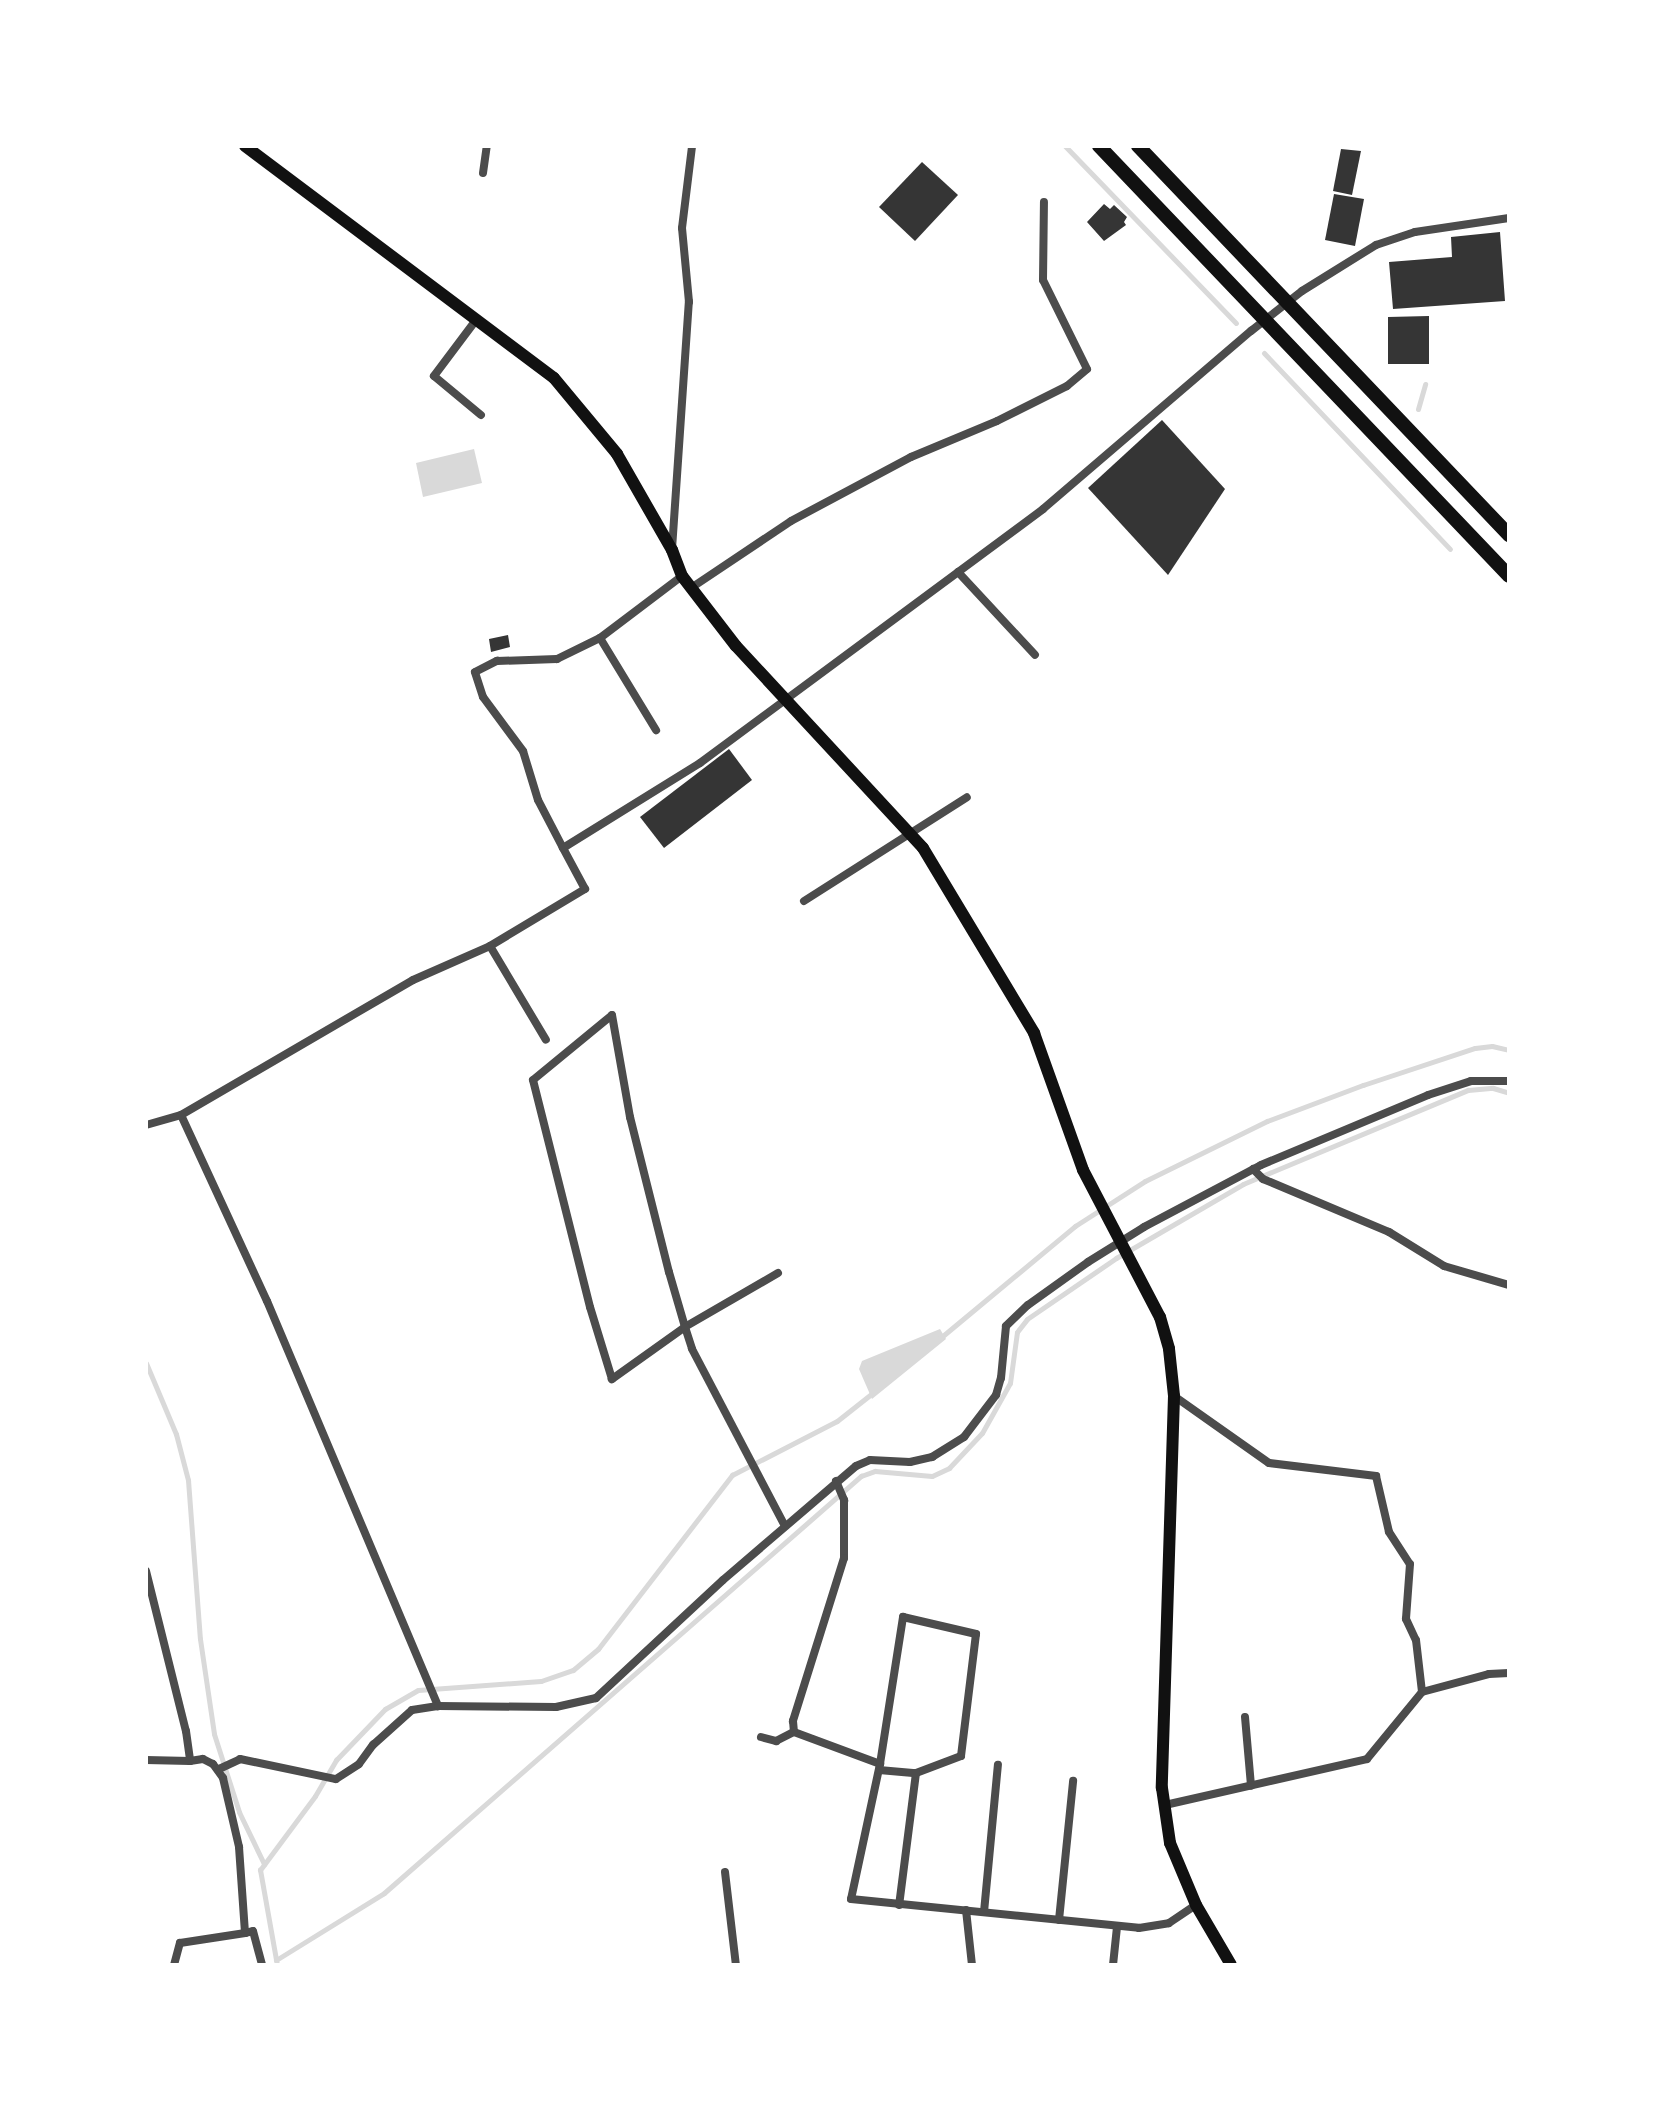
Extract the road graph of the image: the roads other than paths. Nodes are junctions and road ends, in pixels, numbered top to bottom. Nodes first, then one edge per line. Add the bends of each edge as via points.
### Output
1 (245, 146) edge
2 (487, 146) edge
3 (692, 146) edge
4 (1099, 146) edge
5 (1138, 146) edge
6 (483, 173) dead end
7 (1044, 202) dead end
8 (1509, 218) edge
9 (1289, 301) junction
10 (1266, 319) junction
11 (476, 320) junction
12 (481, 415) dead end
13 (1509, 535) edge
14 (672, 550) junction
15 (958, 572) junction
16 (682, 576) junction
17 (1509, 576) edge
18 (691, 588) junction
19 (600, 638) junction
20 (1035, 655) dead end
21 (786, 699) junction
22 (656, 730) dead end
23 (967, 797) dead end
24 (910, 834) junction
25 (563, 848) junction
26 (804, 901) dead end
27 (490, 946) junction
28 (546, 1040) dead end
29 (1509, 1081) edge
30 (181, 1115) junction
31 (146, 1125) edge
32 (1257, 1174) junction
33 (1123, 1249) junction
34 (778, 1273) dead end
35 (1509, 1285) edge
36 (685, 1327) junction
37 (1174, 1396) junction
38 (837, 1485) junction
39 (785, 1526) junction
40 (146, 1571) edge
41 (1509, 1673) edge
42 (1422, 1692) junction
43 (438, 1706) junction
44 (1245, 1717) dead end
45 (794, 1732) junction
46 (761, 1737) dead end
47 (146, 1760) edge
48 (190, 1761) junction
49 (998, 1765) dead end
50 (879, 1767) junction
51 (220, 1768) junction
52 (916, 1773) junction
53 (1073, 1781) dead end
54 (1251, 1786) junction
55 (1165, 1805) junction
56 (725, 1872) dead end
57 (899, 1905) junction
58 (1196, 1905) junction
59 (966, 1910) junction
60 (984, 1912) junction
61 (1059, 1920) junction
62 (1117, 1926) junction
63 (245, 1933) junction
64 (174, 1965) edge
65 (262, 1965) edge
66 (736, 1965) edge
67 (972, 1965) edge
68 (1113, 1965) edge
69 (1231, 1965) edge

1 - 11 main road
2 - 6 street
3 - 14 street via 682,228 689,302
4 - 10 highway
5 - 9 highway
7 - 18 street via 1043,280 1087,369 1067,386 911,457 791,521
8 - 9 street via 1415,232 1376,245
9 - 10 street
9 - 13 highway
10 - 15 street via 1043,509
10 - 17 highway
11 - 12 street via 434,376
11 - 14 main road via 554,378 617,454
14 - 16 main road
15 - 20 street
15 - 21 street
16 - 18 main road
16 - 19 street
18 - 21 main road
19 - 22 street
19 - 25 street via 557,659 497,661 475,672 483,697 523,751 538,800
21 - 24 main road
21 - 25 street via 700,763
23 - 24 street
24 - 26 street
24 - 33 main road via 1034,1033 1083,1170
25 - 27 street via 585,889
27 - 28 street
27 - 30 street via 413,980
29 - 32 street via 1471,1081 1428,1095
30 - 31 street
30 - 43 street via 267,1301
32 - 33 street
32 - 35 street via 1389,1232 1444,1266
33 - 37 main road via 1160,1317
33 - 38 street via 1028,1305 1006,1326 996,1395 964,1437 932,1457 870,1460
34 - 36 street
36 - 36 street via 630,1117 612,1015 533,1080 612,1379
36 - 39 street
37 - 42 street via 1269,1463 1376,1476 1389,1532 1410,1564 1406,1619 1416,1640
37 - 55 main road
38 - 39 street
38 - 45 street via 844,1500 844,1558
39 - 43 street via 596,1698 556,1707
40 - 48 street
41 - 42 street
42 - 54 street via 1367,1759
43 - 51 street via 412,1710 359,1764 336,1779 234,1761
44 - 54 street
45 - 46 street via 776,1741
45 - 50 street
47 - 48 street
48 - 51 street via 203,1759
49 - 60 street
50 - 52 street
50 - 52 street via 903,1617 976,1634 961,1756
50 - 57 street via 851,1899
51 - 63 street via 239,1847
52 - 57 street
53 - 61 street
54 - 55 street
55 - 58 main road via 1170,1843
56 - 66 street
57 - 59 street
58 - 62 street via 1169,1923
58 - 69 main road
59 - 60 street
59 - 67 street
60 - 61 street
61 - 62 street
62 - 68 street
63 - 64 street via 180,1943
63 - 65 street via 253,1931

